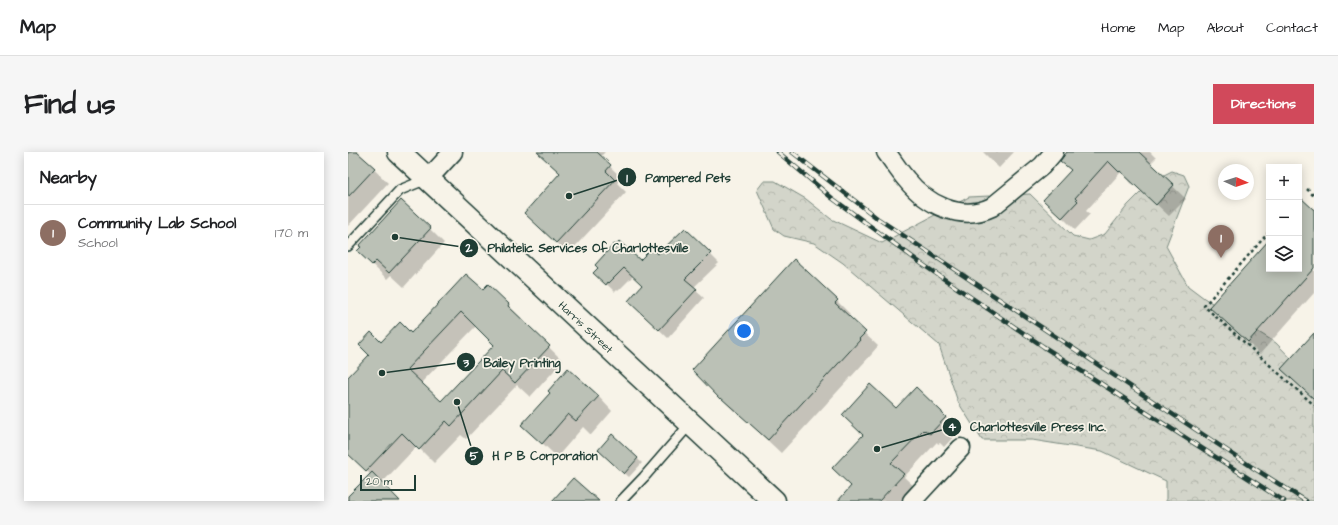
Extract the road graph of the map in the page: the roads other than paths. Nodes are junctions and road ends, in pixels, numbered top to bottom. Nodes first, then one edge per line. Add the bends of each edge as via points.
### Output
1 (399, 152) edge
2 (453, 152) edge
3 (886, 152) edge
4 (1054, 152) edge
5 (428, 179) junction
6 (348, 246) edge
7 (690, 424) junction
8 (961, 448) dead end
9 (766, 499) edge
10 (621, 501) edge
11 (912, 501) edge

1 - 5 street, Harris Street
2 - 5 street
3 - 4 street via 923,196 942,207 970,214 992,207 1042,166
5 - 6 lane via 400,190
5 - 7 street, Harris Street
7 - 9 street, Harris Street
7 - 10 lane
8 - 11 street

